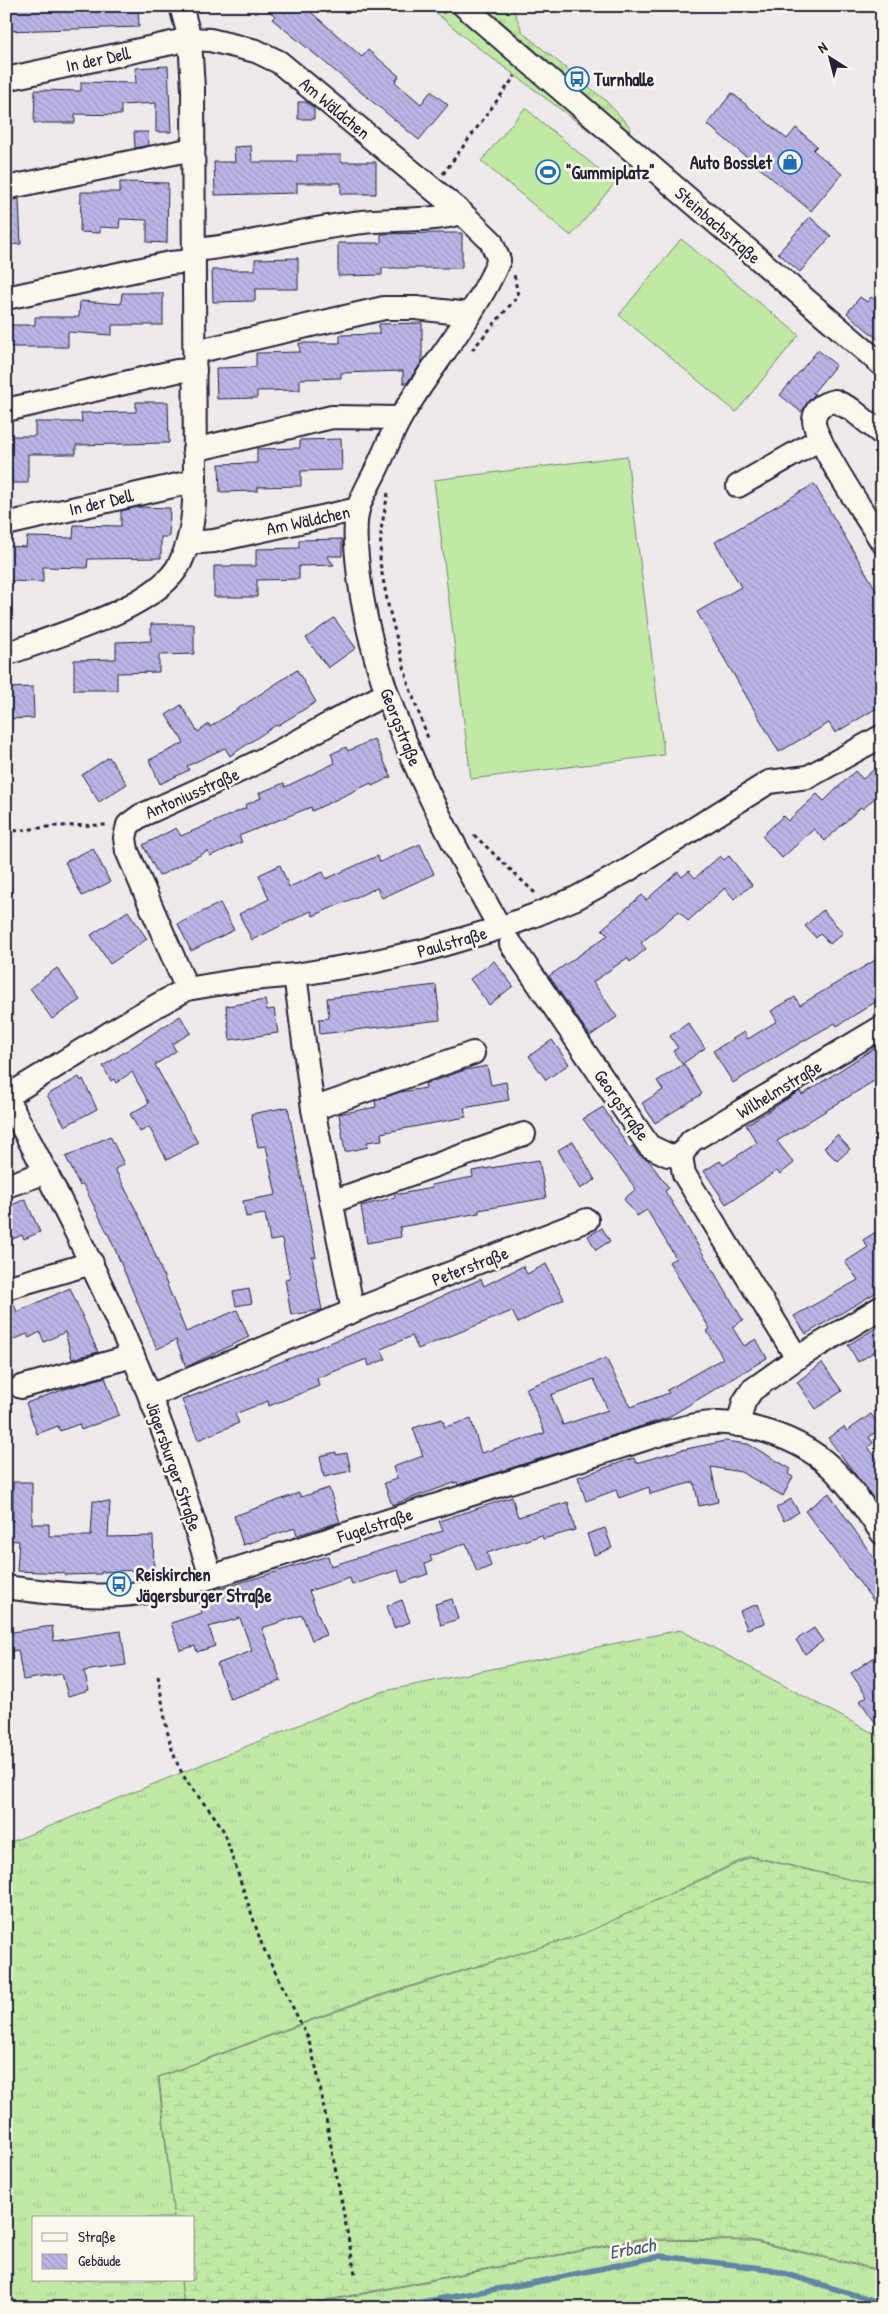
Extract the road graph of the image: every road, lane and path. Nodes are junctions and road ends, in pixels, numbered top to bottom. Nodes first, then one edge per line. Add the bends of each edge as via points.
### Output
1 (181, 6) edge
2 (464, 6) edge
3 (874, 6) edge
4 (882, 8) edge
5 (190, 39) junction
6 (527, 60) junction
7 (6, 79) edge
8 (193, 149) junction
9 (6, 188) edge
10 (433, 189) junction
11 (462, 213) junction
12 (194, 255) junction
13 (499, 260) junction
14 (6, 298) edge
15 (469, 314) junction
16 (468, 356) dead end
17 (195, 361) junction
18 (882, 365) edge
19 (6, 410) edge
20 (400, 418) junction
21 (882, 434) edge
22 (820, 439) junction
23 (194, 450) junction
24 (195, 481) junction
25 (390, 486) dead end
26 (738, 486) dead end
27 (358, 509) junction
28 (6, 524) edge
29 (882, 542) edge
30 (188, 543) junction
31 (6, 654) edge
32 (387, 694) junction
33 (882, 736) edge
34 (432, 749) dead end
35 (128, 825) junction
36 (472, 830) dead end
37 (6, 832) edge
38 (530, 886) dead end
39 (505, 936) junction
40 (295, 975) junction
41 (187, 989) junction
42 (882, 1027) edge
43 (473, 1053) dead end
44 (6, 1097) edge
45 (313, 1109) junction
46 (524, 1134) dead end
47 (681, 1156) junction
48 (47, 1172) junction
49 (6, 1186) edge
50 (331, 1202) junction
51 (587, 1220) dead end
52 (92, 1264) junction
53 (6, 1288) edge
54 (882, 1307) edge
55 (353, 1312) junction
56 (133, 1356) junction
57 (797, 1358) junction
58 (21, 1387) dead end
59 (150, 1396) junction
60 (738, 1424) junction
61 (882, 1534) edge
62 (211, 1577) junction
63 (6, 1587) edge
64 (158, 1676) dead end
65 (355, 2274) dead end

1 - 5 street
2 - 6 street, Steinbachstraße
3 - 4 path
5 - 7 street, In der Dell
5 - 8 street
5 - 10 street, Am Wäldchen via 210,40 256,51 279,62
6 - 10 path
6 - 18 street, Steinbachstraße
8 - 9 street
8 - 12 street
10 - 11 street, Am Wäldchen
11 - 12 street via 440,219 348,224
11 - 13 street, Am Wäldchen via 491,241
12 - 14 street
12 - 17 street
13 - 15 street, Am Wäldchen
13 - 16 path via 516,276 518,296
15 - 17 street via 384,308
15 - 20 street, Am Wäldchen
17 - 19 street via 177,371
17 - 23 street
20 - 23 street via 332,417
20 - 27 street, Am Wäldchen
21 - 22 street via 835,400 824,403 817,410 814,425
22 - 26 street
22 - 29 street
23 - 24 street
24 - 28 street, In der Dell
24 - 30 street
25 - 34 path via 381,530 380,562 409,686
27 - 30 street, Am Wäldchen via 214,541
27 - 32 street, Georgstraße via 357,558 362,598 373,651
30 - 31 street via 179,565 165,582 135,603
32 - 35 street, Antoniusstraße via 354,708 236,774 140,816
32 - 39 street, Georgstraße via 450,840
33 - 39 street, Paulstraße via 808,777 769,782 628,870
35 - 37 path via 56,826
35 - 41 street, Antoniusstraße via 125,838 127,852
36 - 38 path via 476,838
39 - 40 street, Paulstraße
39 - 47 street, Georgstraße via 649,1146 668,1155
40 - 41 street, Paulstraße
40 - 45 street
41 - 44 street, Paulstraße
42 - 47 street, Wilhelmstraße via 691,1141
43 - 45 street
44 - 48 street, Jägersburger Straße
45 - 50 street
46 - 50 street
47 - 57 street via 684,1174
48 - 49 street
48 - 52 street, Jägersburger Straße
50 - 55 street
51 - 55 street, Peterstraße
52 - 53 street
52 - 56 street, Jägersburger Straße
54 - 57 street
55 - 59 street, Peterstraße
56 - 58 street
56 - 59 street, Jägersburger Straße
57 - 60 street via 752,1390 744,1402
59 - 62 street, Jägersburger Straße
60 - 61 street, Fugelstraße via 787,1438 821,1458 856,1496
60 - 62 street, Fugelstraße via 714,1422 689,1426
62 - 63 street, Fugelstraße via 140,1593 112,1595 70,1595
64 - 65 path via 171,1750 182,1774 216,1816 224,1832 262,1945 308,2038

